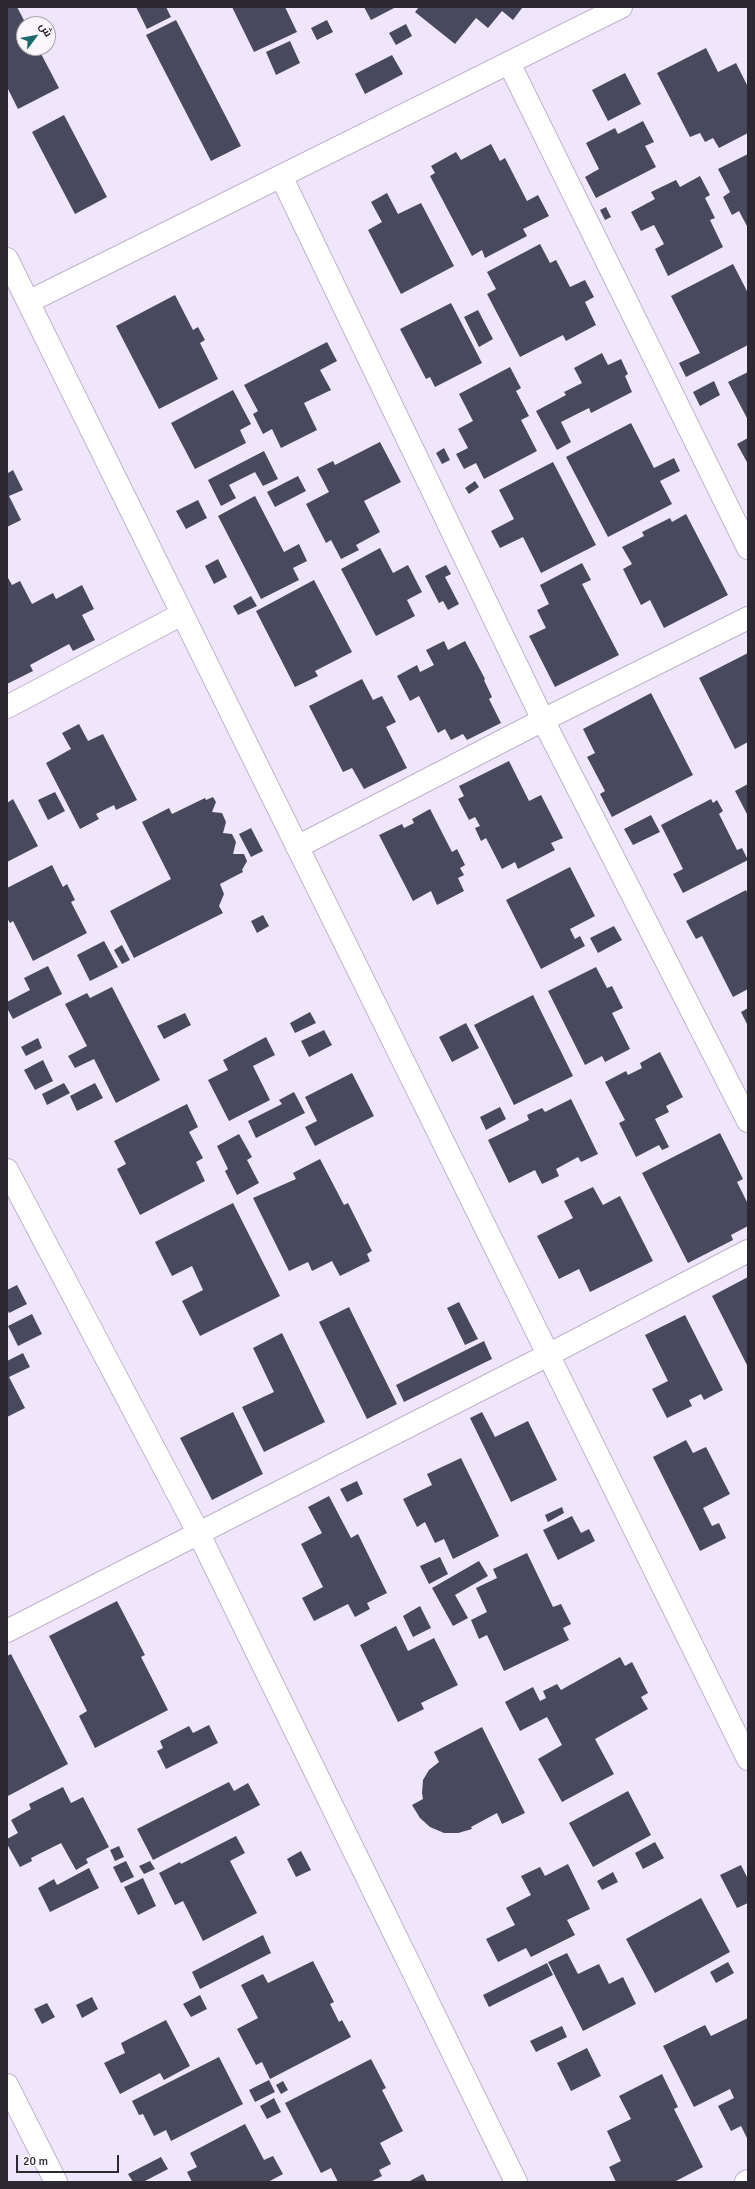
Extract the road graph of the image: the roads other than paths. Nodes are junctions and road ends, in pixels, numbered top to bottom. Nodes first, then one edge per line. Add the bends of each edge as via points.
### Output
1 (621, 7) edge
2 (509, 63) junction
3 (281, 176) junction
4 (7, 259) edge
5 (28, 302) junction
6 (748, 548) edge
7 (182, 614) junction
8 (748, 618) edge
9 (7, 707) edge
10 (543, 720) junction
11 (297, 847) junction
12 (748, 1121) edge
13 (7, 1170) edge
14 (748, 1251) edge
15 (548, 1355) junction
16 (198, 1532) junction
17 (7, 1631) edge
18 (748, 1759) edge
19 (7, 2085) edge
20 (56, 2182) edge
21 (516, 2182) edge

1 - 2 street
2 - 3 street
2 - 6 street
3 - 5 street
3 - 10 street
4 - 5 street
5 - 7 street
7 - 9 street
7 - 11 street
8 - 10 street
10 - 11 street
10 - 12 street
11 - 15 street
13 - 16 street
14 - 15 street
15 - 16 street
15 - 18 street
16 - 17 street
16 - 21 street
19 - 20 street

